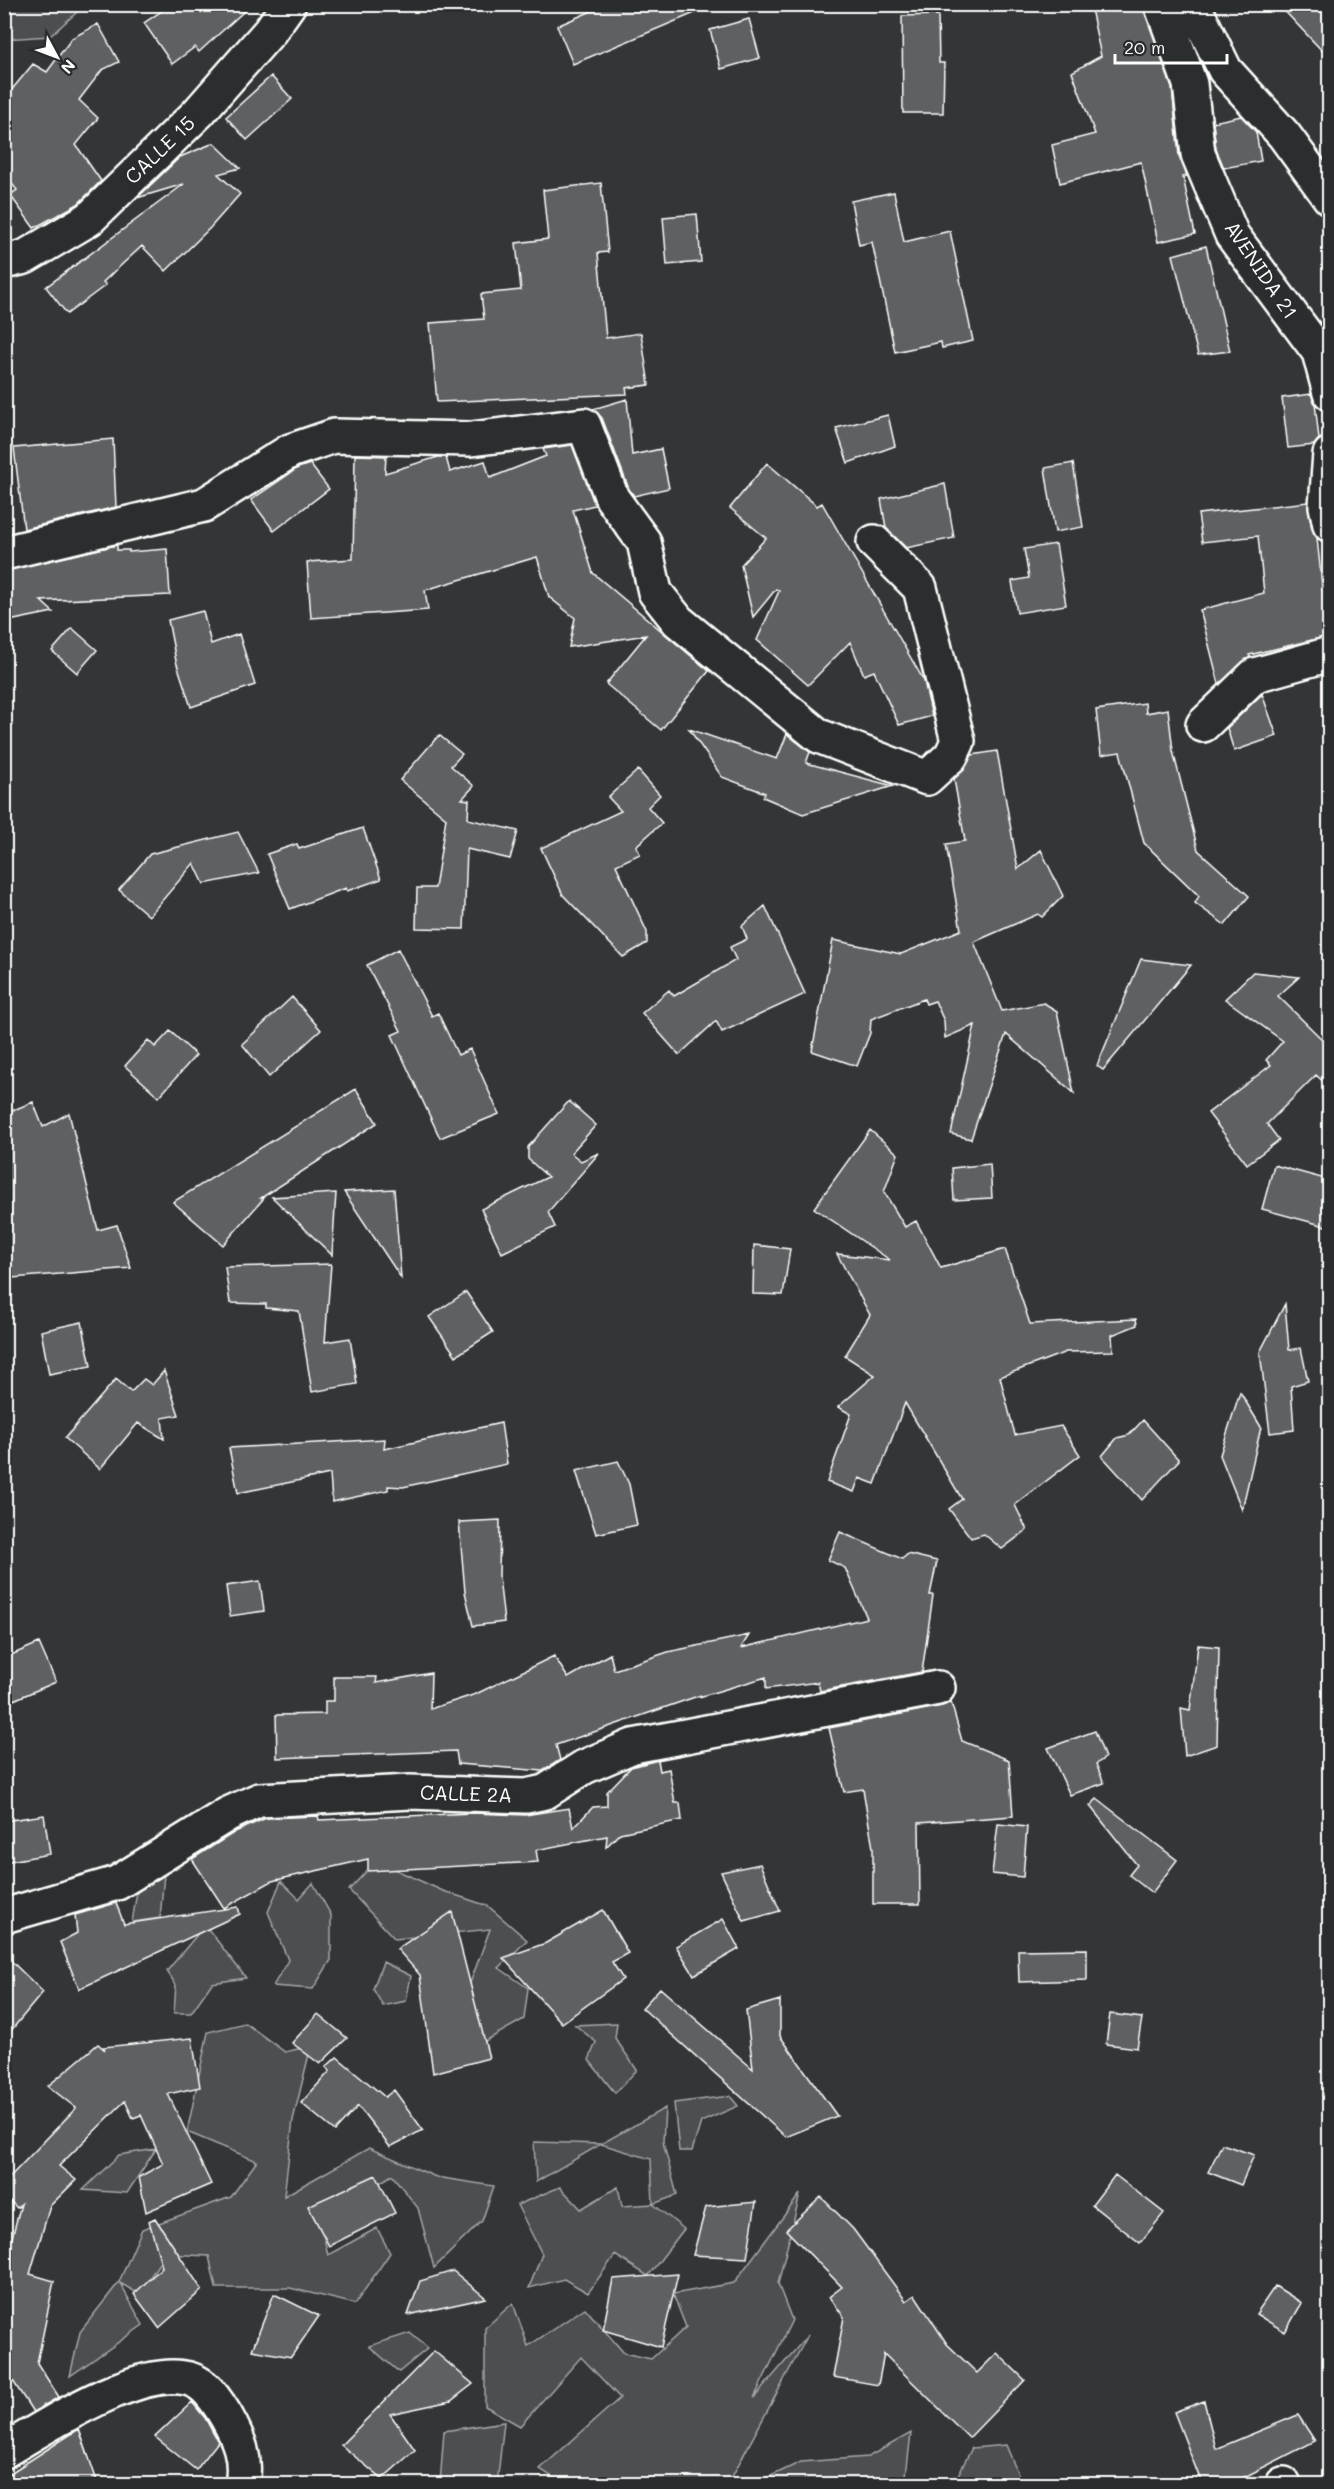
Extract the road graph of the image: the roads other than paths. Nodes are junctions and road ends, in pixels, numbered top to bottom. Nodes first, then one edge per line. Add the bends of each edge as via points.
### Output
1 (289, 4) edge
2 (1161, 4) edge
3 (1193, 4) edge
4 (1329, 198) edge
5 (4, 262) edge
6 (1329, 393) edge
7 (1329, 454) edge
8 (1329, 525) edge
9 (874, 542) dead end
10 (4, 554) edge
11 (1329, 654) edge
12 (1203, 725) dead end
13 (938, 1688) dead end
14 (4, 1916) edge
15 (4, 2451) edge
16 (242, 2484) edge

1 - 5 street, CALLE 15 via 198,113 88,219 24,257
2 - 6 street, AVENIDA 21 via 1190,84 1198,154 1232,236 1319,352
3 - 4 street via 1225,70 1284,135
7 - 8 street
9 - 10 street via 920,588 958,741 951,756 927,778 819,736 678,621 655,592 644,542 612,498 584,425 471,439 334,436 290,451 204,505
11 - 12 street via 1255,675
13 - 14 street, CALLE 2A via 633,1746 585,1767 545,1792 526,1796 410,1792 259,1800 228,1814 117,1883
15 - 16 street via 137,2381 174,2376 202,2385 222,2410 238,2438 246,2467

